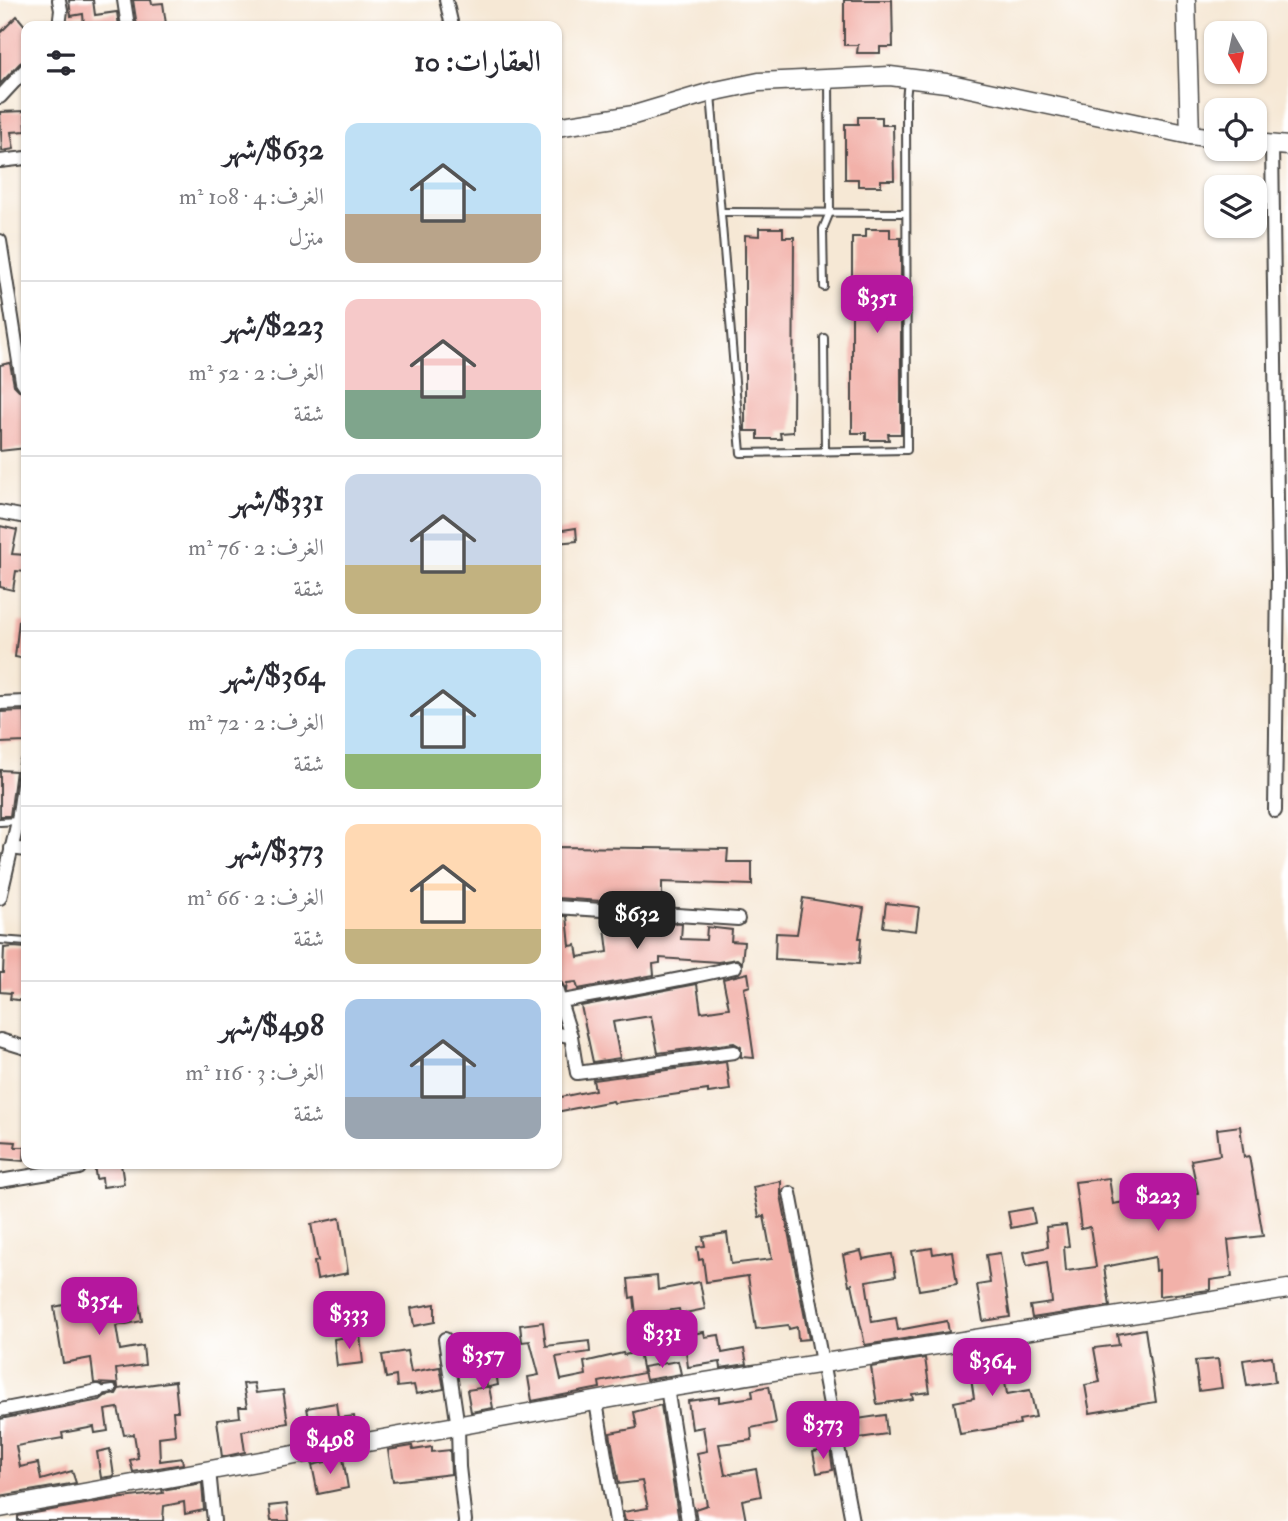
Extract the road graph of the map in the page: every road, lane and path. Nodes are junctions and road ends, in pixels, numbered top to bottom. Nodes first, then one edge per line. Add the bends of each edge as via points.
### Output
1 (59, 0) edge
2 (124, 0) edge
3 (446, 0) edge
4 (1185, 0) edge
5 (59, 21) edge
6 (127, 21) edge
7 (451, 21) edge
8 (21, 74) edge
9 (909, 77) junction
10 (829, 78) junction
11 (711, 92) junction
12 (0, 97) edge
13 (562, 126) edge
14 (1190, 135) junction
15 (1204, 137) edge
16 (1271, 144) edge
17 (21, 159) edge
18 (0, 161) edge
19 (722, 212) junction
20 (830, 212) junction
21 (906, 213) junction
22 (0, 241) edge
23 (824, 287) dead end
24 (7, 325) edge
25 (824, 338) dead end
26 (21, 378) edge
27 (825, 451) junction
28 (0, 512) edge
29 (21, 516) edge
30 (21, 702) edge
31 (0, 703) edge
32 (1282, 709) edge
33 (21, 799) edge
34 (1275, 811) dead end
35 (18, 821) junction
36 (0, 822) edge
37 (11, 848) junction
38 (21, 849) edge
39 (0, 898) edge
40 (562, 907) edge
41 (738, 919) dead end
42 (0, 940) edge
43 (21, 942) edge
44 (735, 967) dead end
45 (562, 995) edge
46 (562, 1005) edge
47 (562, 1034) edge
48 (571, 1035) junction
49 (0, 1040) edge
50 (21, 1046) edge
51 (734, 1052) dead end
52 (73, 1169) edge
53 (0, 1181) edge
54 (790, 1193) dead end
55 (1288, 1289) edge
56 (445, 1339) dead end
57 (824, 1362) junction
58 (667, 1388) junction
59 (113, 1389) dead end
60 (98, 1391) joint
61 (596, 1402) junction
62 (0, 1410) edge
63 (458, 1427) junction
64 (209, 1470) junction
65 (0, 1508) edge
66 (214, 1521) edge
67 (465, 1521) edge
68 (616, 1521) edge
69 (688, 1521) edge
70 (852, 1521) edge

1 - 5 street
2 - 6 street
3 - 7 street
4 - 14 street
8 - 12 street
9 - 10 street
9 - 14 street
9 - 21 lane
10 - 11 street via 760,82
10 - 20 lane
11 - 13 street via 634,115
11 - 19 lane
14 - 15 street
16 - 32 street
17 - 18 street
19 - 20 lane
19 - 27 lane via 741,453
20 - 21 lane
20 - 23 lane via 823,229
21 - 27 lane via 907,450
22 - 24 street
24 - 26 street
25 - 27 lane
28 - 29 street
30 - 31 street
32 - 34 street
33 - 35 street
35 - 36 lane
35 - 37 street
37 - 38 street
37 - 39 street
40 - 41 street
42 - 43 lane
44 - 45 street via 688,979
46 - 48 street
47 - 48 street
48 - 51 street via 576,1073
49 - 50 street
52 - 53 street
54 - 57 street
55 - 57 street
56 - 63 street
57 - 58 street
57 - 70 street
58 - 61 street
58 - 69 street
59 - 60 lane
60 - 62 street
61 - 63 street
61 - 68 street
63 - 64 street
63 - 67 street
64 - 65 street
64 - 66 street

